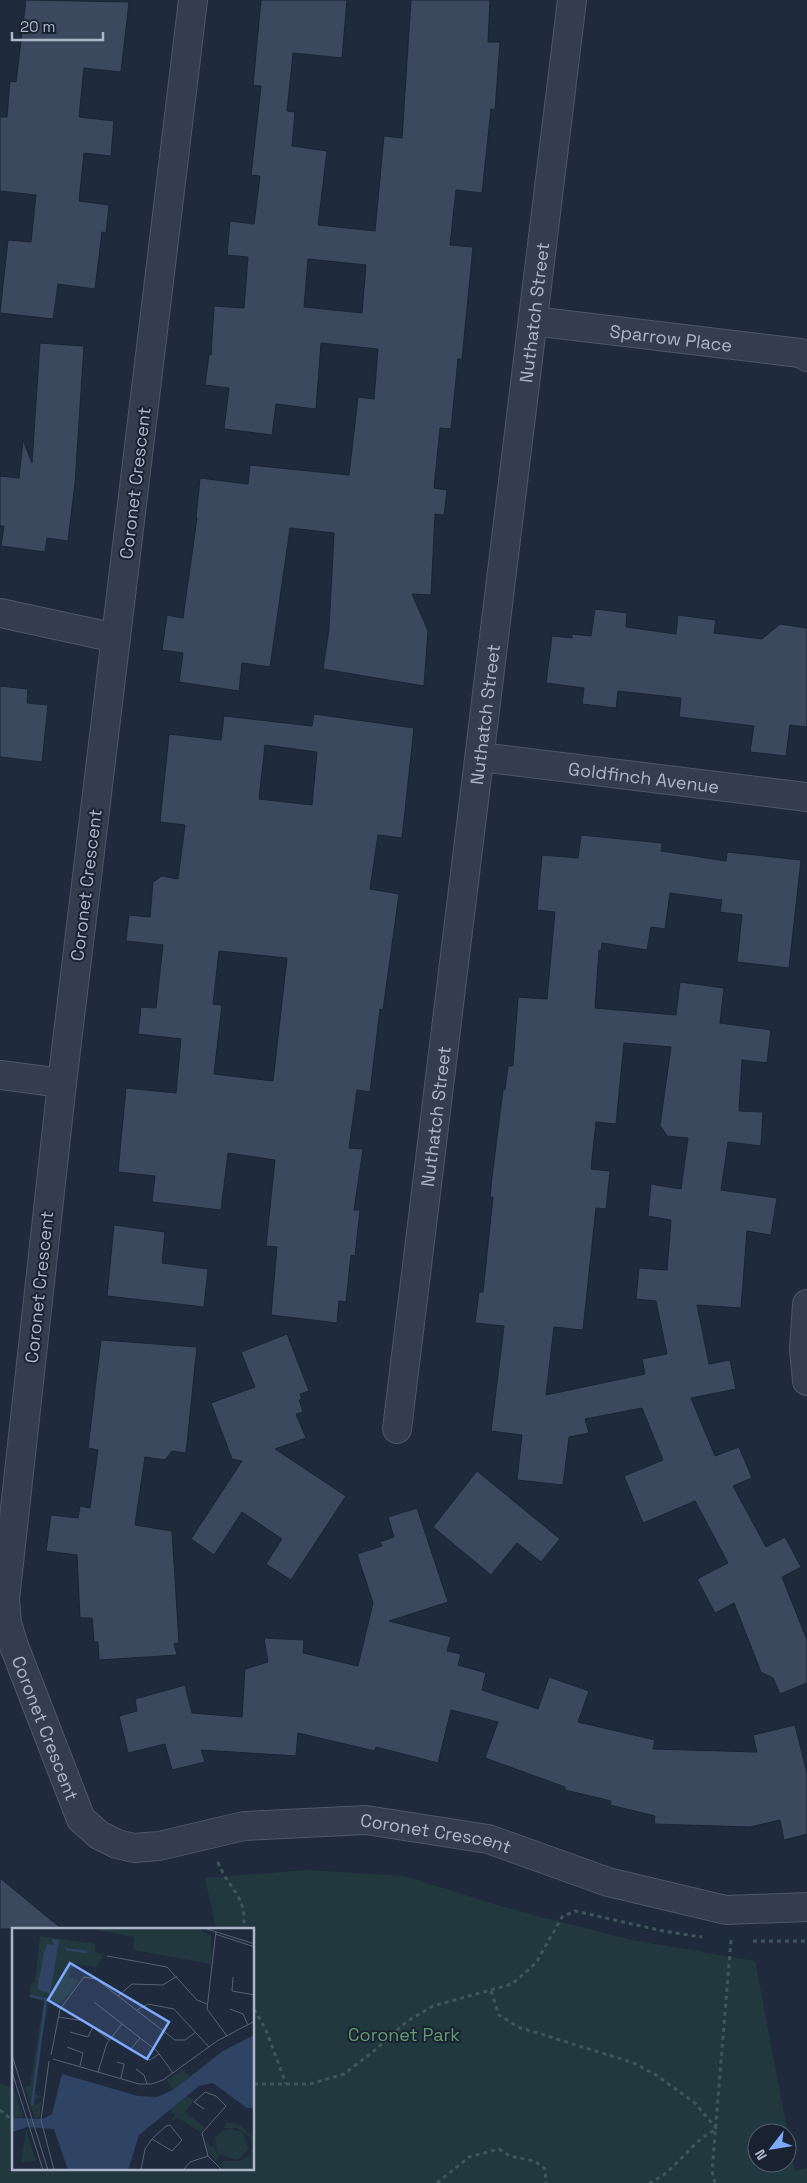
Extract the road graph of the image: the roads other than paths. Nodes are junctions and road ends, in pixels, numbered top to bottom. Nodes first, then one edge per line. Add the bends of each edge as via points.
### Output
1 (193, 0) edge
2 (572, 0) edge
3 (533, 321) junction
4 (807, 357) edge
5 (0, 612) edge
6 (116, 638) junction
7 (480, 757) junction
8 (807, 798) edge
9 (0, 1075) edge
10 (62, 1083) junction
11 (807, 1304) edge
12 (807, 1381) edge
13 (397, 1429) dead end
14 (807, 1907) edge

1 - 6 street, Coronet Crescent
2 - 3 street, Nuthatch Street
3 - 4 street, Sparrow Place via 800,353
3 - 7 street, Nuthatch Street
5 - 6 street
6 - 10 street, Coronet Crescent
7 - 8 street, Goldfinch Avenue
7 - 13 street, Nuthatch Street
9 - 10 street
10 - 14 street, Coronet Crescent via 5,1599 14,1646 81,1819 98,1835 134,1848 159,1846 244,1826 366,1820 488,1839 608,1882 726,1910
11 - 12 street via 804,1349

